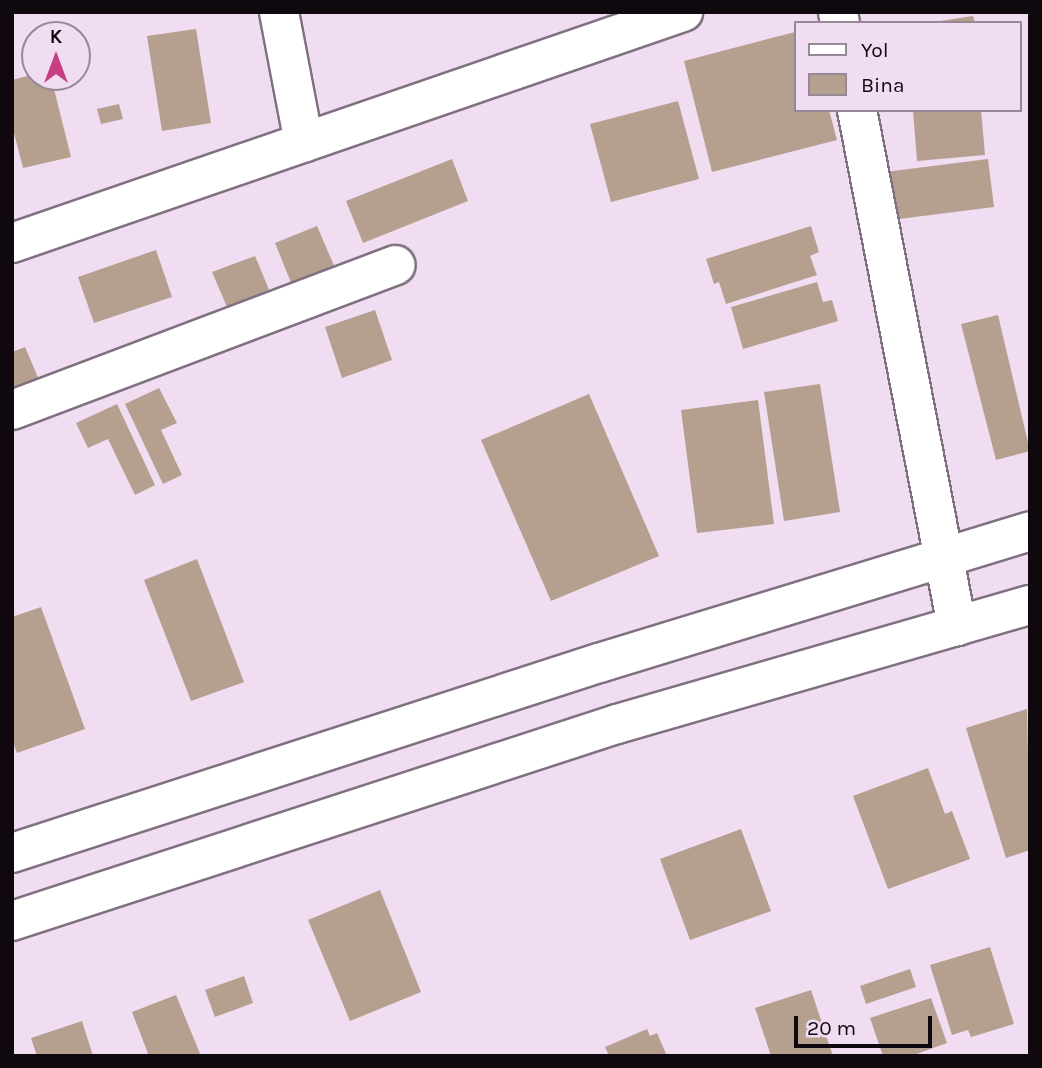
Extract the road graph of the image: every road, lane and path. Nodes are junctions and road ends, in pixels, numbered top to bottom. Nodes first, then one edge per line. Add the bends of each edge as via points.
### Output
1 (279, 12) edge
2 (683, 12) edge
3 (857, 112) edge
4 (304, 142) junction
5 (12, 243) edge
6 (395, 265) dead end
7 (12, 410) edge
8 (1030, 531) edge
9 (944, 558) junction
10 (1030, 605) edge
11 (957, 626) junction
12 (12, 853) edge
13 (12, 921) edge

1 - 4 street
2 - 4 street
3 - 9 street
4 - 5 street
6 - 7 street
8 - 9 street
9 - 11 street
9 - 12 street via 599,663
10 - 11 street
11 - 13 street via 617,724

